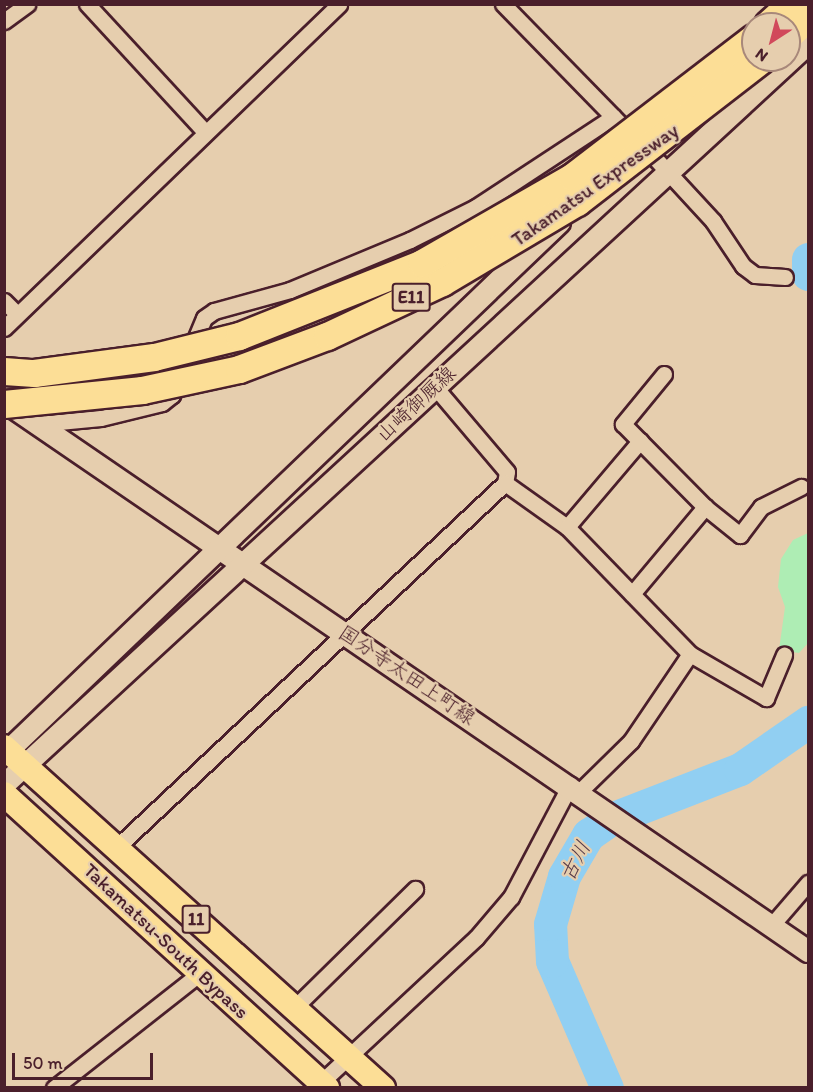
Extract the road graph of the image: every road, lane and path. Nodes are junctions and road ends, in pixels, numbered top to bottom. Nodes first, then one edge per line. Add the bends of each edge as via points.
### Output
1 (27, 4) edge
2 (87, 4) edge
3 (339, 4) edge
4 (502, 4) edge
5 (4, 21) edge
6 (808, 43) edge
7 (741, 44) edge
8 (741, 47) edge
9 (745, 72) edge
10 (613, 117) junction
11 (205, 132) junction
12 (643, 144) junction
13 (669, 170) junction
14 (785, 277) dead end
15 (4, 301) edge
16 (17, 314) junction
17 (4, 328) edge
18 (4, 371) edge
19 (664, 374) dead end
20 (435, 387) junction
21 (4, 402) edge
22 (38, 424) junction
23 (640, 441) junction
24 (505, 483) junction
25 (801, 488) dead end
26 (705, 507) junction
27 (567, 527) junction
28 (217, 548) junction
29 (243, 564) junction
30 (632, 594) junction
31 (346, 635) junction
32 (690, 654) junction
33 (784, 655) dead end
34 (10, 754) edge
35 (4, 784) edge
36 (575, 788) junction
37 (4, 794) edge
38 (116, 848) junction
39 (808, 883) edge
40 (415, 889) dead end
41 (771, 926) junction
42 (808, 951) edge
43 (200, 973) junction
44 (294, 1008) junction
45 (349, 1058) junction
46 (321, 1086) edge
47 (54, 1088) edge
48 (383, 1088) edge

1 - 5 street
2 - 11 street
3 - 11 street
4 - 10 street
6 - 13 main road, 山崎御厩線
7 - 18 highway, Takamatsu Expressway / E11, bridge via 572,177 422,263 239,336 154,357 34,373
8 - 12 main road, 山崎御厩線
9 - 21 highway, Takamatsu Expressway / E11, bridge via 578,202 442,282 327,336 238,369 185,381
10 - 12 street
10 - 22 street via 486,201 410,240 290,290 214,311 204,318 172,395 162,403 101,418
11 - 16 street
12 - 13 street
12 - 28 main road, 山崎御厩線
13 - 14 street via 743,266 755,275
13 - 20 main road, 山崎御厩線
15 - 16 street
16 - 17 street
19 - 23 street via 623,424
20 - 24 street via 507,472
20 - 29 main road, 山崎御厩線
21 - 22 main road, 国分寺太田上町線
22 - 28 main road, 国分寺太田上町線
23 - 26 street
23 - 27 street
24 - 27 street
24 - 31 street
25 - 26 street via 761,507 740,535
26 - 30 street
27 - 30 street
28 - 29 main road, 国分寺太田上町線
28 - 34 main road, 山崎御厩線
29 - 31 main road, 国分寺太田上町線
29 - 34 main road, 山崎御厩線
30 - 32 street
31 - 36 main road, 国分寺太田上町線
31 - 38 street
32 - 33 street via 766,698
32 - 36 street via 631,741
34 - 35 main road
34 - 38 highway, Takamatsu-South Bypass / 11
36 - 41 main road, 国分寺太田上町線
36 - 45 street via 511,897 476,938
37 - 43 highway, Takamatsu-South Bypass / 11
38 - 44 highway, Takamatsu-South Bypass / 11
39 - 41 street
40 - 44 street
41 - 42 main road, 国分寺太田上町線
43 - 46 highway, Takamatsu-South Bypass / 11
43 - 47 street
44 - 45 highway, Takamatsu-South Bypass / 11
45 - 46 street
45 - 48 highway, Takamatsu-South Bypass / 11

